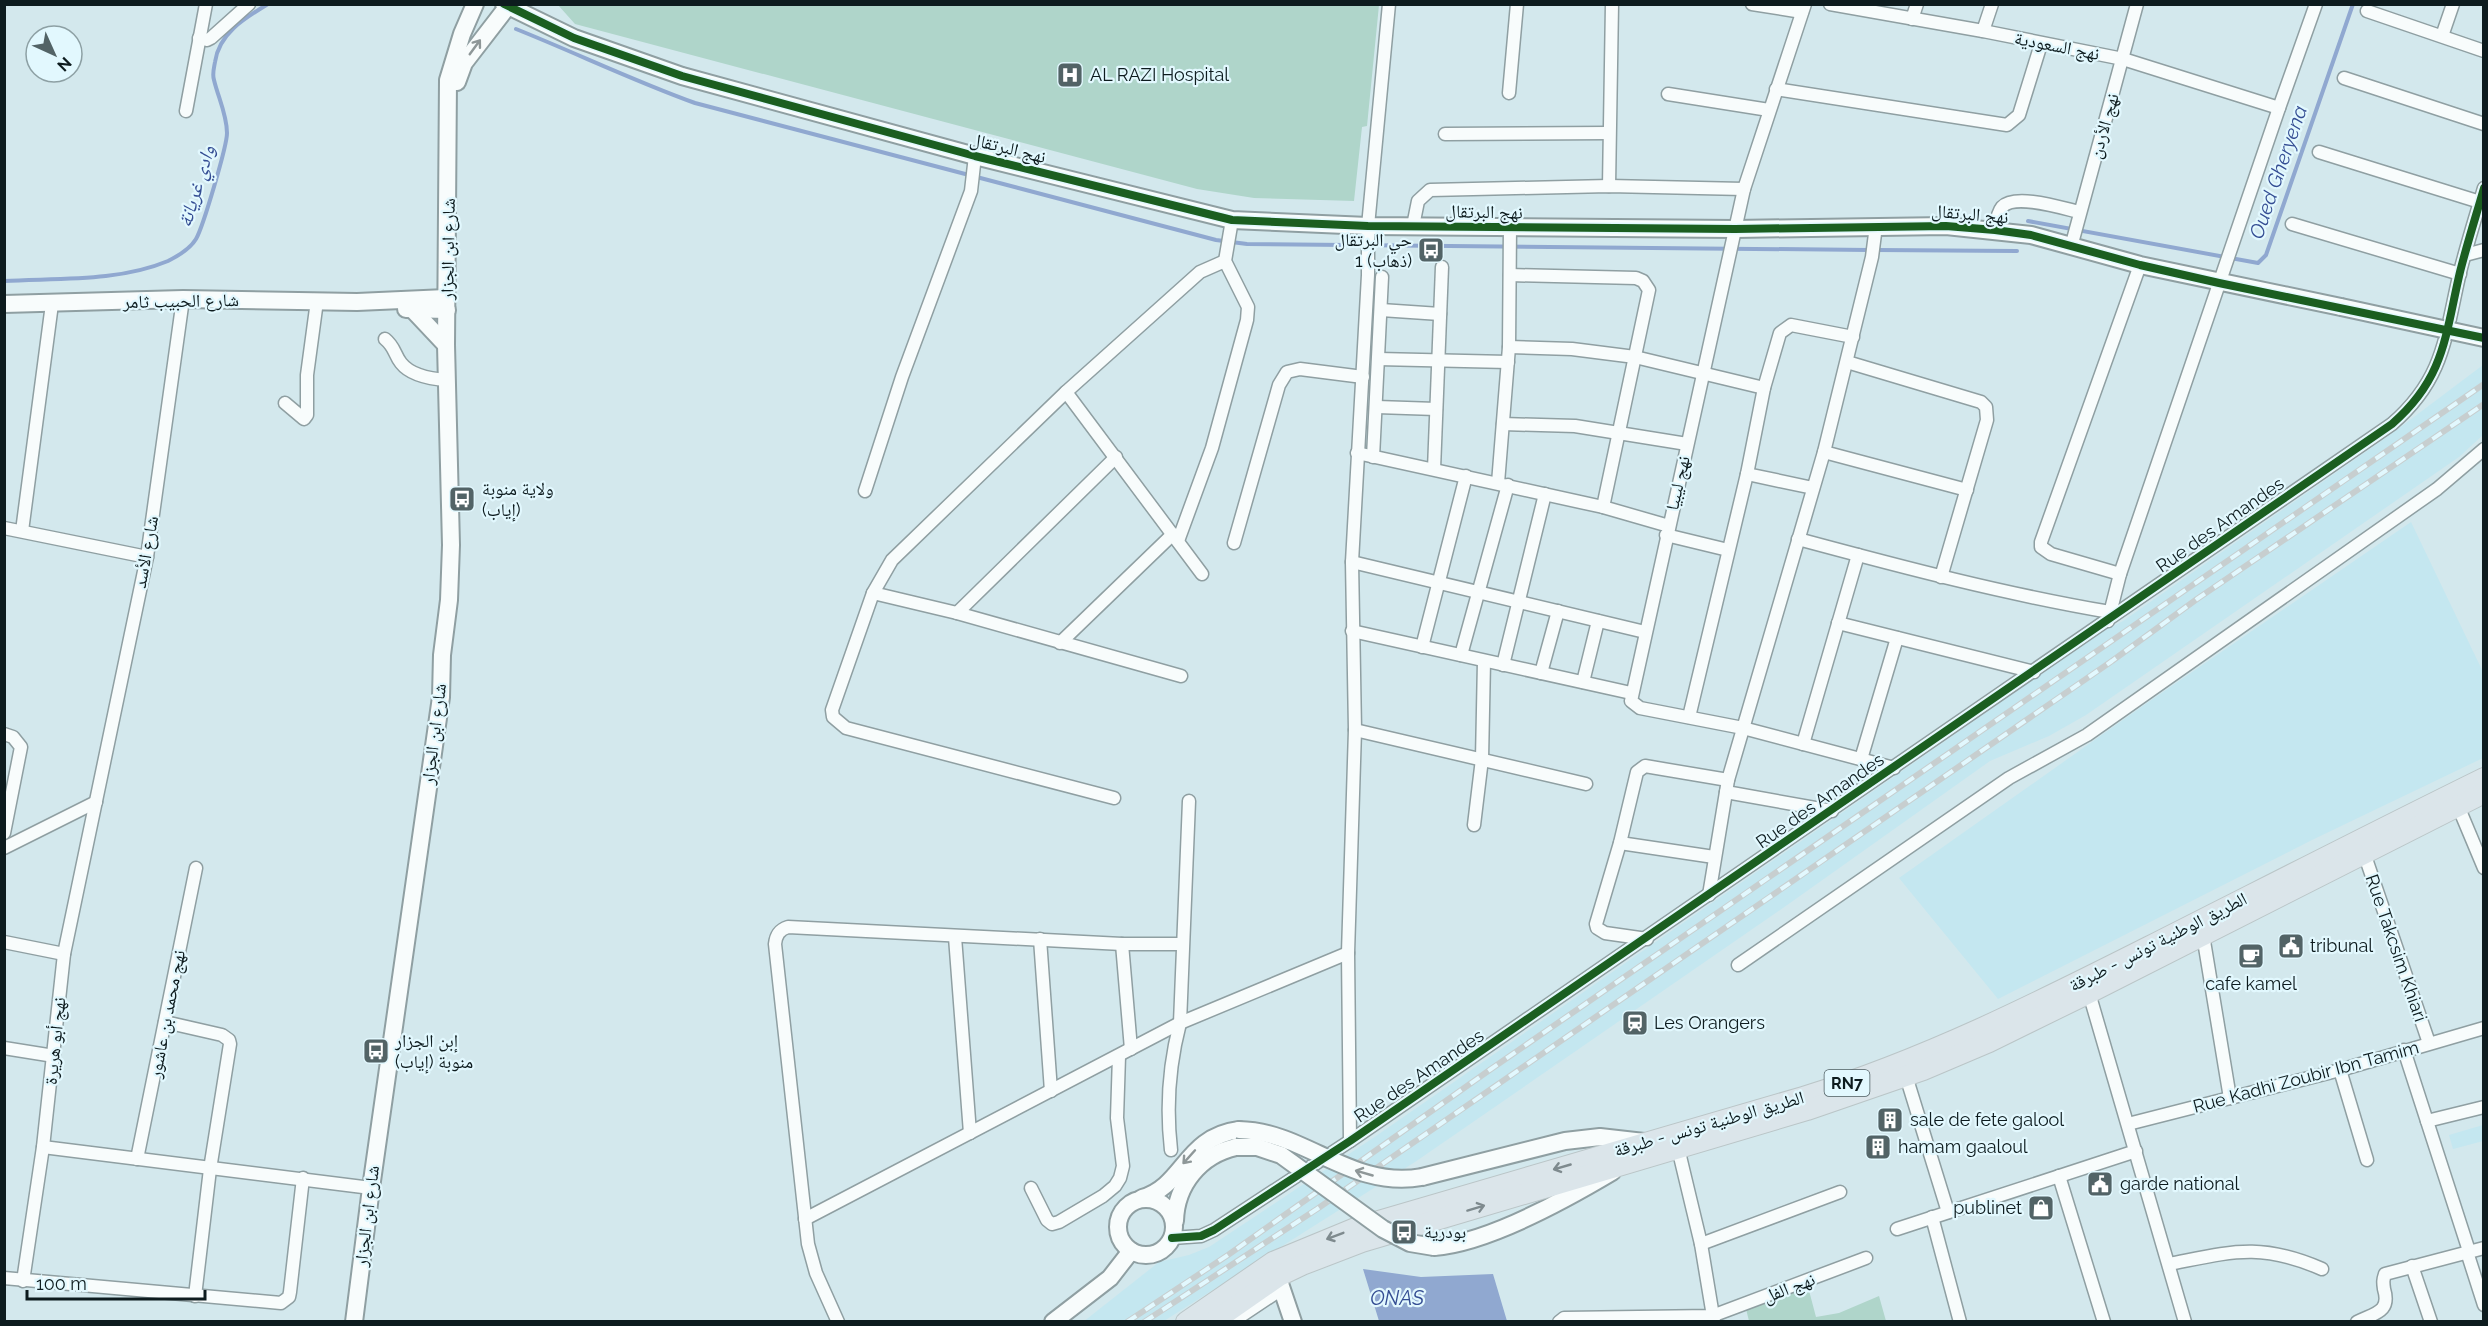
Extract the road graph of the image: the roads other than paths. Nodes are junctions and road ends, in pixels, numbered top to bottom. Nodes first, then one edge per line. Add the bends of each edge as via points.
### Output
1 (206, 4) edge
2 (249, 4) edge
3 (475, 4) edge
4 (1389, 4) edge
5 (1517, 4) edge
6 (1612, 4) edge
7 (1752, 4) edge
8 (1830, 4) edge
9 (1917, 4) edge
10 (1992, 4) edge
11 (2137, 4) edge
12 (2316, 4) edge
13 (2453, 4) edge
14 (506, 5) edge
15 (1803, 8) edge
16 (2367, 11) dead end
17 (1912, 18) junction
18 (1983, 31) junction
19 (2442, 36) junction
20 (199, 38) junction
21 (2041, 44) junction
22 (2484, 51) edge
23 (2122, 59) junction
24 (2344, 78) dead end
25 (1776, 89) junction
26 (1509, 93) dead end
27 (1668, 94) dead end
28 (2278, 108) junction
29 (1769, 110) junction
30 (186, 111) dead end
31 (2484, 124) edge
32 (1609, 133) junction
33 (1445, 134) dead end
34 (449, 143) junction
35 (2319, 152) dead end
36 (975, 162) junction
37 (1609, 186) junction
38 (2484, 188) edge
39 (1744, 189) junction
40 (2480, 202) junction
41 (2078, 218) junction
42 (2292, 224) dead end
43 (1231, 226) junction
44 (1413, 226) junction
45 (1995, 230) junction
46 (1368, 231) junction
47 (1510, 233) junction
48 (1734, 234) junction
49 (1875, 234) junction
50 (2071, 245) junction
51 (2484, 250) edge
52 (2465, 255) junction
53 (1226, 259) junction
54 (2140, 265) junction
55 (1442, 267) dead end
56 (447, 268) junction
57 (1510, 271) junction
58 (2460, 274) junction
59 (1382, 277) dead end
60 (2221, 279) junction
61 (183, 299) junction
62 (317, 301) junction
63 (4, 304) edge
64 (52, 304) junction
65 (447, 304) junction
66 (415, 305) junction
67 (1381, 310) junction
68 (1440, 314) junction
69 (1853, 337) junction
70 (2484, 338) edge
71 (385, 339) dead end
72 (446, 345) junction
73 (1509, 347) junction
74 (1635, 357) junction
75 (1378, 359) junction
76 (1438, 360) junction
77 (1508, 362) junction
78 (1847, 362) junction
79 (1703, 373) junction
80 (1363, 378) junction
81 (447, 380) junction
82 (1764, 388) junction
83 (1066, 392) junction
84 (285, 403) dead end
85 (1377, 407) junction
86 (1436, 409) junction
87 (1503, 424) junction
88 (1618, 433) junction
89 (1687, 444) junction
90 (2484, 449) edge
91 (1824, 452) junction
92 (1357, 453) junction
93 (1116, 457) junction
94 (1373, 457) junction
95 (1434, 469) junction
96 (1747, 474) junction
97 (1466, 476) junction
98 (1503, 484) junction
99 (1813, 488) junction
100 (1967, 490) junction
101 (865, 491) dead end
102 (1545, 494) junction
103 (1604, 507) junction
104 (4, 528) edge
105 (1668, 530) junction
106 (22, 531) junction
107 (1175, 538) junction
108 (1798, 539) junction
109 (1234, 543) dead end
110 (1728, 550) junction
111 (1858, 555) junction
112 (147, 557) junction
113 (1352, 562) junction
114 (1202, 574) dead end
115 (2120, 574) junction
116 (1941, 577) junction
117 (1437, 582) junction
118 (1479, 592) junction
119 (873, 593) junction
120 (1519, 602) junction
121 (1558, 611) junction
122 (957, 613) junction
123 (2109, 616) junction
124 (1598, 621) junction
125 (1838, 623) junction
126 (1352, 631) junction
127 (1645, 632) junction
128 (1897, 638) junction
129 (1060, 643) junction
130 (1422, 647) junction
131 (1461, 656) junction
132 (1484, 661) junction
133 (1503, 665) junction
134 (2034, 672) junction
135 (1541, 673) junction
136 (1181, 676) dead end
137 (1583, 682) junction
138 (1631, 693) junction
139 (1689, 717) junction
140 (1743, 728) junction
141 (1356, 730) junction
142 (4, 734) edge
143 (1803, 744) junction
144 (1482, 759) junction
145 (1860, 759) junction
146 (1894, 768) junction
147 (2484, 778) edge
148 (1586, 784) dead end
149 (1727, 786) junction
150 (2484, 793) edge
151 (1114, 798) dead end
152 (1189, 801) dead end
153 (96, 802) junction
154 (2458, 806) junction
155 (1832, 811) junction
156 (1474, 825) dead end
157 (4, 833) edge
158 (1620, 843) junction
159 (4, 848) edge
160 (2364, 853) junction
161 (1714, 857) junction
162 (196, 868) dead end
163 (2484, 868) edge
164 (1709, 895) junction
165 (2203, 934) junction
166 (955, 937) junction
167 (1040, 939) junction
168 (1647, 939) junction
169 (4, 942) edge
170 (1122, 944) junction
171 (1182, 944) junction
172 (1348, 953) junction
173 (64, 954) junction
174 (1738, 966) dead end
175 (2089, 993) junction
176 (165, 1022) junction
177 (1180, 1023) junction
178 (2484, 1028) edge
179 (2429, 1043) junction
180 (4, 1048) edge
181 (1131, 1049) junction
182 (2404, 1050) junction
183 (54, 1056) junction
184 (1119, 1056) junction
185 (2340, 1071) junction
186 (1906, 1076) junction
187 (1051, 1091) junction
188 (2230, 1098) junction
189 (2484, 1107) edge
190 (2427, 1121) junction
191 (2128, 1124) junction
192 (970, 1133) junction
193 (1237, 1139) junction
194 (1350, 1141) junction
195 (1648, 1142) junction
196 (43, 1147) junction
197 (1678, 1148) junction
198 (1172, 1150) dead end
199 (2136, 1151) junction
200 (137, 1159) junction
201 (1637, 1160) junction
202 (2367, 1160) dead end
203 (210, 1169) junction
204 (2058, 1176) junction
205 (303, 1178) junction
206 (370, 1188) junction
207 (1031, 1188) dead end
208 (1840, 1192) dead end
209 (1141, 1198) junction
210 (1948, 1212) junction
211 (1932, 1217) junction
212 (805, 1219) junction
213 (1897, 1229) dead end
214 (1173, 1232) junction
215 (1701, 1244) junction
216 (2484, 1248) edge
217 (1131, 1251) junction
218 (2468, 1251) junction
219 (1866, 1258) dead end
220 (2169, 1264) junction
221 (2412, 1266) junction
222 (2322, 1269) dead end
223 (1278, 1275) junction
224 (4, 1278) edge
225 (23, 1281) junction
226 (195, 1296) junction
227 (2484, 1305) edge
228 (1713, 1319) edge
229 (354, 1322) edge
230 (838, 1322) edge
231 (1053, 1322) edge
232 (1186, 1322) edge
233 (1213, 1322) edge
234 (1232, 1322) edge
235 (1293, 1322) edge
236 (1559, 1322) edge
237 (1960, 1322) edge
238 (2104, 1322) edge
239 (2186, 1322) edge
240 (2357, 1322) edge
241 (2431, 1322) edge

1 - 20 street
2 - 20 street via 211,38
3 - 34 street, شارع ابن الجزار via 448,80
4 - 46 street
5 - 26 street
6 - 32 street
7 - 15 street
8 - 17 street, نهج السعودية
9 - 17 street
10 - 18 street
11 - 23 street, نهج الأردن
12 - 28 street
13 - 19 street
34 -> 14 street, شارع ابن الجزار via 457,84 464,63
14 - 36 street, نهج البرتقال via 574,38 682,76
15 - 25 street, نهج ليبيا
16 - 19 street
17 - 18 street, نهج السعودية
18 - 21 street, نهج السعودية
19 - 22 street
20 - 30 street
21 - 23 street, نهج السعودية
21 - 25 street via 2019,116 2007,125
23 - 28 street, نهج السعودية
23 - 41 street, نهج الأردن
24 - 31 street
25 - 29 street, نهج ليبيا
27 - 29 street
28 - 60 street
29 - 39 street, نهج ليبيا
32 - 33 street
32 - 37 street
34 - 56 street, شارع ابن الجزار
35 - 40 street
36 - 43 street, نهج البرتقال
36 - 101 street via 971,191 902,377
37 - 39 street
37 - 44 street via 1430,190 1418,201
38 - 40 street, Rue des Amandes
39 - 48 street, نهج ليبيا
40 - 52 street, Rue des Amandes
41 - 45 street via 2020,200 2002,207
41 - 50 street, نهج الأردن
42 - 58 street
43 - 46 street, نهج البرتقال
43 - 53 street
44 - 46 street, نهج البرتقال
44 - 47 street, نهج البرتقال
45 - 49 street, نهج البرتقال via 1946,226
45 - 50 street, نهج البرتقال
46 - 80 street
47 - 48 street, نهج البرتقال
47 - 57 street
48 - 49 street, نهج البرتقال
48 - 79 street, نهج ليبيا
49 - 69 street
50 - 54 street, نهج البرتقال
51 - 52 street
52 - 58 street, Rue des Amandes
53 - 83 street via 1200,272
53 - 107 street via 1248,307 1247,320 1212,448
54 - 60 street, نهج البرتقال
54 - 115 street via 2041,542 2051,554
55 - 68 street
56 - 65 street, شارع ابن الجزار
56 - 66 street
57 - 73 street
57 - 74 street via 1642,281 1649,290
58 - 123 street, Rue des Amandes via 2446,341 2437,366 2416,401 2392,424
59 - 67 street
60 - 70 street, نهج البرتقال, bridge
60 - 115 street
61 - 62 street, شارع الحبيب ثامر
61 - 64 street, شارع الحبيب ثامر
61 - 112 street, شارع الأسد
62 - 66 street, شارع الحبيب ثامر
62 - 84 street via 309,355 307,415 304,419
63 - 64 street, شارع الحبيب ثامر
64 - 106 street
65 - 66 street, شارع الحبيب ثامر
65 - 72 street, شارع ابن الجزار
66 - 72 street
67 - 68 street
67 - 75 street
68 - 76 street
69 - 78 street
69 - 82 street via 1791,325 1784,328 1777,339
71 - 81 street via 394,346 402,365 428,378
72 - 81 street, شارع ابن الجزار
73 - 74 street
73 - 77 street
74 - 79 street
74 - 88 street
75 - 76 street
75 - 85 street
76 - 77 street
76 - 86 street
77 - 87 street
78 - 91 street
78 - 100 street via 1981,402 1986,407 1987,420
79 - 82 street
79 - 89 street, نهج ليبيا
80 - 92 street
80 - 109 street via 1300,369 1287,372 1279,385
81 - 206 street, شارع ابن الجزار via 451,545 441,697
82 - 96 street
83 - 93 street
83 - 119 street via 892,560
85 - 86 street
85 - 94 street
86 - 95 street
87 - 88 street via 1575,426
87 - 98 street
88 - 89 street
88 - 103 street
89 - 105 street, نهج ليبيا
90 - 174 street via 2437,489 2087,735 2009,778
91 - 99 street
91 - 100 street
92 - 94 street
92 - 113 street
93 - 107 street
93 - 122 street
94 - 95 street
95 - 97 street
96 - 99 street
96 - 110 street
97 - 98 street
97 - 117 street
98 - 102 street
98 - 118 street
99 - 108 street
100 - 116 street
102 - 103 street
102 - 120 street
103 - 105 street
104 - 106 street
105 - 110 street
105 - 127 street, نهج ليبيا
106 - 112 street
107 - 114 street
107 - 129 street
108 - 111 street
108 - 140 street
110 - 139 street
111 - 116 street
111 - 125 street
112 - 153 street, شارع الأسد
113 - 117 street
113 - 126 street
115 - 123 street
116 - 123 street
117 - 118 street
117 - 130 street
118 - 120 street
118 - 131 street
119 - 122 street
119 - 151 street via 832,710 838,723
120 - 121 street
120 - 133 street
121 - 124 street
121 - 135 street
122 - 129 street
123 - 134 street, Rue des Amandes
124 - 127 street
124 - 137 street
125 - 128 street
125 - 143 street
126 - 130 street
126 - 141 street
127 - 138 street, نهج ليبيا
128 - 134 street
128 - 145 street
129 - 136 street
130 - 131 street
131 - 132 street
132 - 133 street
132 - 144 street
133 - 135 street
134 - 146 street, Rue des Amandes
135 - 137 street
137 - 138 street
138 - 139 street via 1636,706
139 - 140 street
140 - 143 street
140 - 149 street
141 - 144 street
141 - 172 street
142 - 157 street via 13,737 21,747
143 - 145 street
144 - 148 street
144 - 156 street
145 - 146 street
146 - 155 street, Rue des Amandes
147 - 195 main road, الطريق الوطنية تونس - طبرقة / RN7 via 1983,1029 1856,1080
149 - 155 street
149 - 158 street via 1641,768 1634,779
149 - 161 street
150 - 154 main road, الطريق الوطنية تونس - طبرقة / RN7
152 - 171 street
153 - 159 street
153 - 173 street, نهج أبو هريرة
154 - 160 main road, الطريق الوطنية تونس - طبرقة / RN7
154 - 163 street
155 - 164 street, Rue des Amandes
158 - 161 street
158 - 168 street via 1597,928 1605,933
160 - 165 main road, الطريق الوطنية تونس - طبرقة / RN7
160 - 179 street, Rue Takcsim Khiari
161 - 164 street
162 - 176 street, نهج محمد بن عاشور
164 - 168 street, Rue des Amandes
165 - 175 main road, الطريق الوطنية تونس - طبرقة / RN7
165 - 188 street
166 - 167 street
166 - 192 street
166 - 212 street via 788,927 776,936
167 - 170 street
167 - 187 street
168 - 194 street, Rue des Amandes
169 - 173 street
170 - 171 street
170 - 181 street
171 - 177 street
172 - 177 street
172 - 194 street
173 - 183 street, نهج أبو هريرة
175 - 186 main road, الطريق الوطنية تونس - طبرقة / RN7
175 - 191 street
176 - 200 street, نهج محمد بن عاشور
176 - 203 street via 229,1040
177 - 181 street
177 - 198 street via 1170,1071
178 - 179 street, Rue Kadhi Zoubir Ibn Tamim
179 - 182 street, Rue Kadhi Zoubir Ibn Tamim
180 - 183 street
181 - 184 street
182 - 185 street, Rue Kadhi Zoubir Ibn Tamim
182 - 190 street
183 - 196 street, نهج أبو هريرة
184 - 187 street
184 - 207 street via 1117,1118 1123,1166 1115,1186 1095,1202 1052,1224
185 - 188 street, Rue Kadhi Zoubir Ibn Tamim
185 - 202 street
186 - 197 main road, الطريق الوطنية تونس - طبرقة / RN7
186 - 210 street
187 - 192 street
188 - 191 street, Rue Kadhi Zoubir Ibn Tamim
189 - 190 street
190 - 218 street
191 - 199 street
192 - 212 street
195 -> 193 street, bridge via 1600,1137 1565,1141 1400,1179 1372,1176 1342,1166 1260,1131
193 - 201 street, bridge via 1281,1155 1383,1229 1410,1243 1434,1247 1466,1242 1528,1216
193 -> 209 street via 1221,1134 1205,1142 1163,1187
193 - 214 street via 1189,1177 1177,1201
194 - 214 street, Rue des Amandes via 1214,1230 1201,1236
195 -> 223 main road, الطريق الوطنية تونس - طبرقة / RN7 via 1358,1227
196 - 200 street
196 - 225 street, نهج أبو هريرة
197 - 201 main road, الطريق الوطنية تونس - طبرقة / RN7
197 - 215 street
199 - 204 street
199 - 220 street
200 - 203 street
223 -> 201 main road, الطريق الوطنية تونس - طبرقة / RN7 via 1362,1242
203 - 205 street
203 - 226 street
204 - 210 street
204 - 238 street
205 - 206 street
205 - 226 street via 290,1292 285,1301 277,1304
206 - 229 street, شارع ابن الجزار
208 - 215 street
209 - 214 street via 1161,1202 1171,1212
209 - 217 street via 1129,1204 1118,1221 1122,1241
210 - 211 street
211 - 213 street
211 - 237 street
212 - 230 street via 816,1273
214 - 217 street via 1169,1244 1158,1253 1144,1255
215 - 228 street
216 - 218 street
217 - 231 street via 1103,1285
218 - 221 street
218 - 227 street
219 - 228 street, نهج الفل
220 - 222 street via 2236,1251 2261,1251
220 - 239 street
221 - 240 street via 2385,1274 2386,1305
221 - 241 street
223 - 232 main road, الطريق الوطنية تونس - طبرقة / RN7
223 - 233 main road, الطريق الوطنية تونس - طبرقة / RN7
223 - 234 street
223 - 235 street
224 - 225 street
225 - 226 street
228 - 236 street, نهج الفل via 1564,1318

